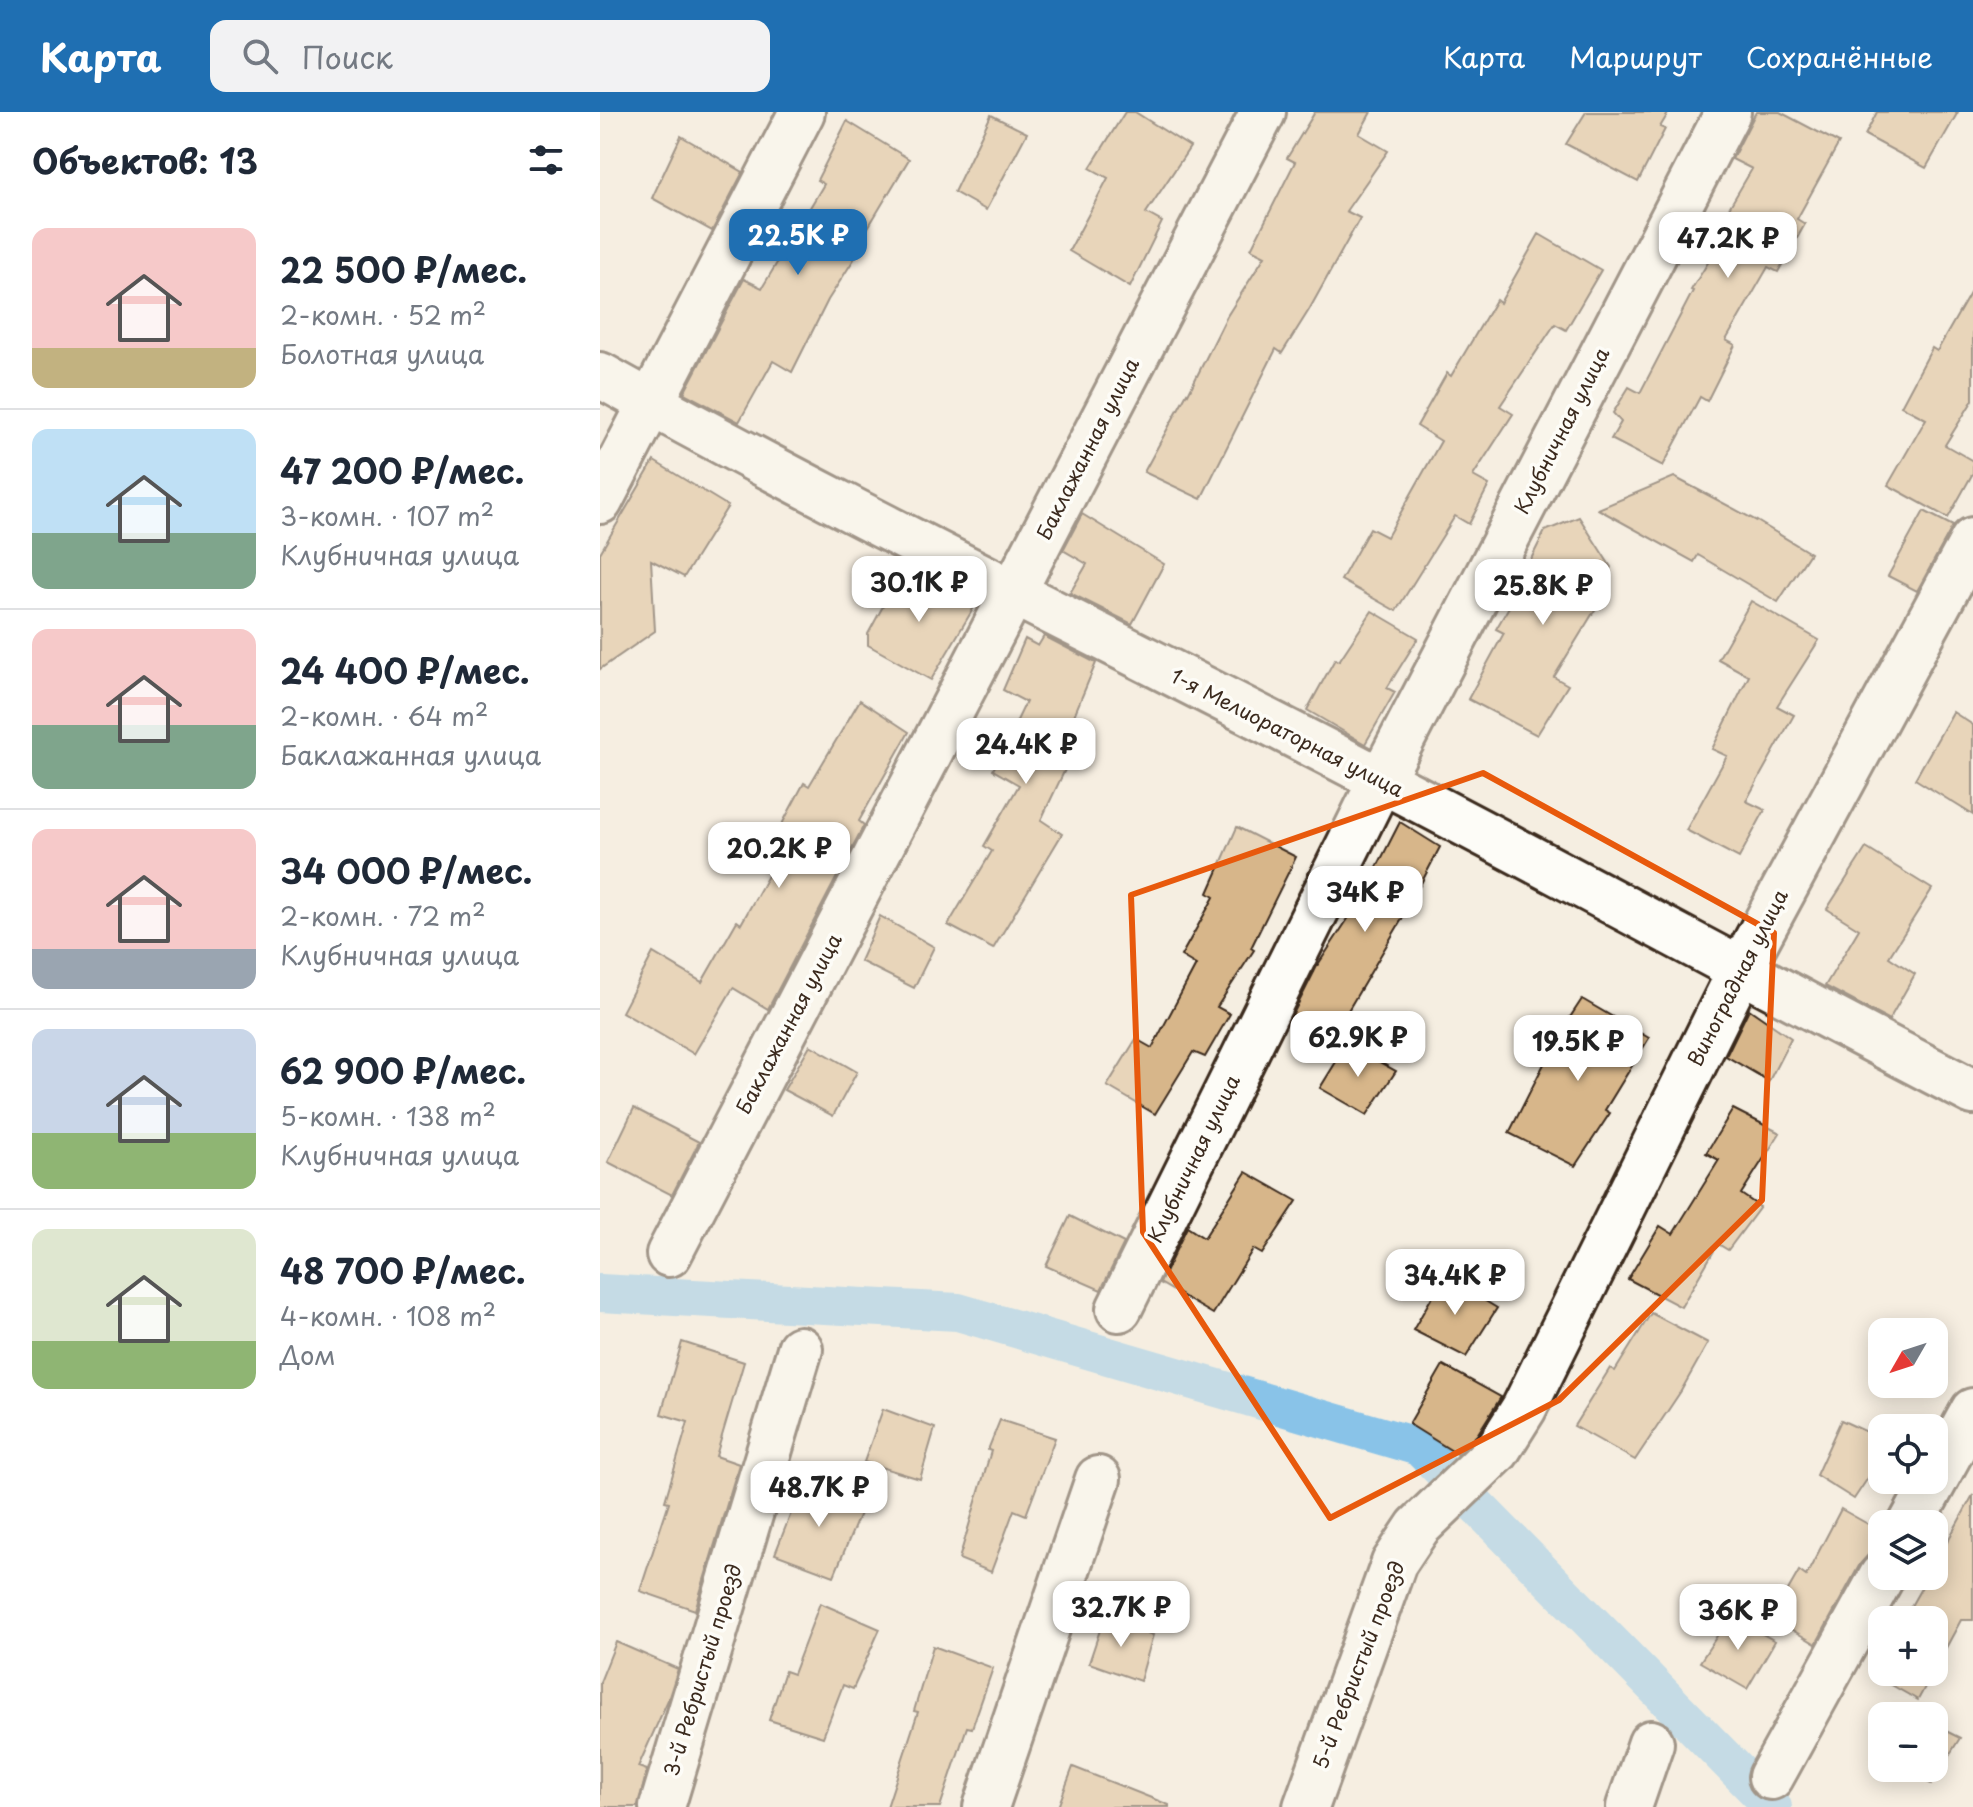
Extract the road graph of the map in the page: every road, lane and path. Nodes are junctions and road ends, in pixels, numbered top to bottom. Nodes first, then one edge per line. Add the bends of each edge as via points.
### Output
1 (802, 112) edge
2 (1263, 112) edge
3 (1728, 112) edge
4 (600, 375) edge
5 (651, 404) junction
6 (600, 501) edge
7 (1973, 540) edge
8 (1013, 594) junction
9 (1381, 780) junction
10 (1740, 971) junction
11 (1973, 1092) edge
12 (669, 1254) dead end
13 (1119, 1309) dead end
14 (800, 1349) dead end
15 (1973, 1411) edge
16 (1098, 1479) dead end
17 (1919, 1510) edge
18 (1418, 1527) joint
19 (1874, 1590) edge
20 (1651, 1743) dead end
21 (1771, 1777) dead end
22 (662, 1807) edge
23 (986, 1807) edge
24 (1306, 1807) edge
25 (1629, 1807) edge

1 - 5 street
2 - 8 street, Баклажанная улица
3 - 9 street, Клубничная улица
4 - 5 street, 1-я Мелиораторная улица
5 - 6 street
5 - 8 street, 1-я Мелиораторная улица
7 - 10 street, Виноградная улица
8 - 9 street, 1-я Мелиораторная улица
8 - 12 street, Баклажанная улица
9 - 10 street, 1-я Мелиораторная улица
9 - 13 street, Клубничная улица
10 - 11 street, 1-я Мелиораторная улица
10 - 18 street, Виноградная улица via 1524,1408 1497,1451
14 - 22 street, 3-й Ребристый проезд
15 - 17 street
16 - 23 street
18 - 24 street, 5-й Ребристый проезд via 1394,1563
19 - 21 street
20 - 25 street

